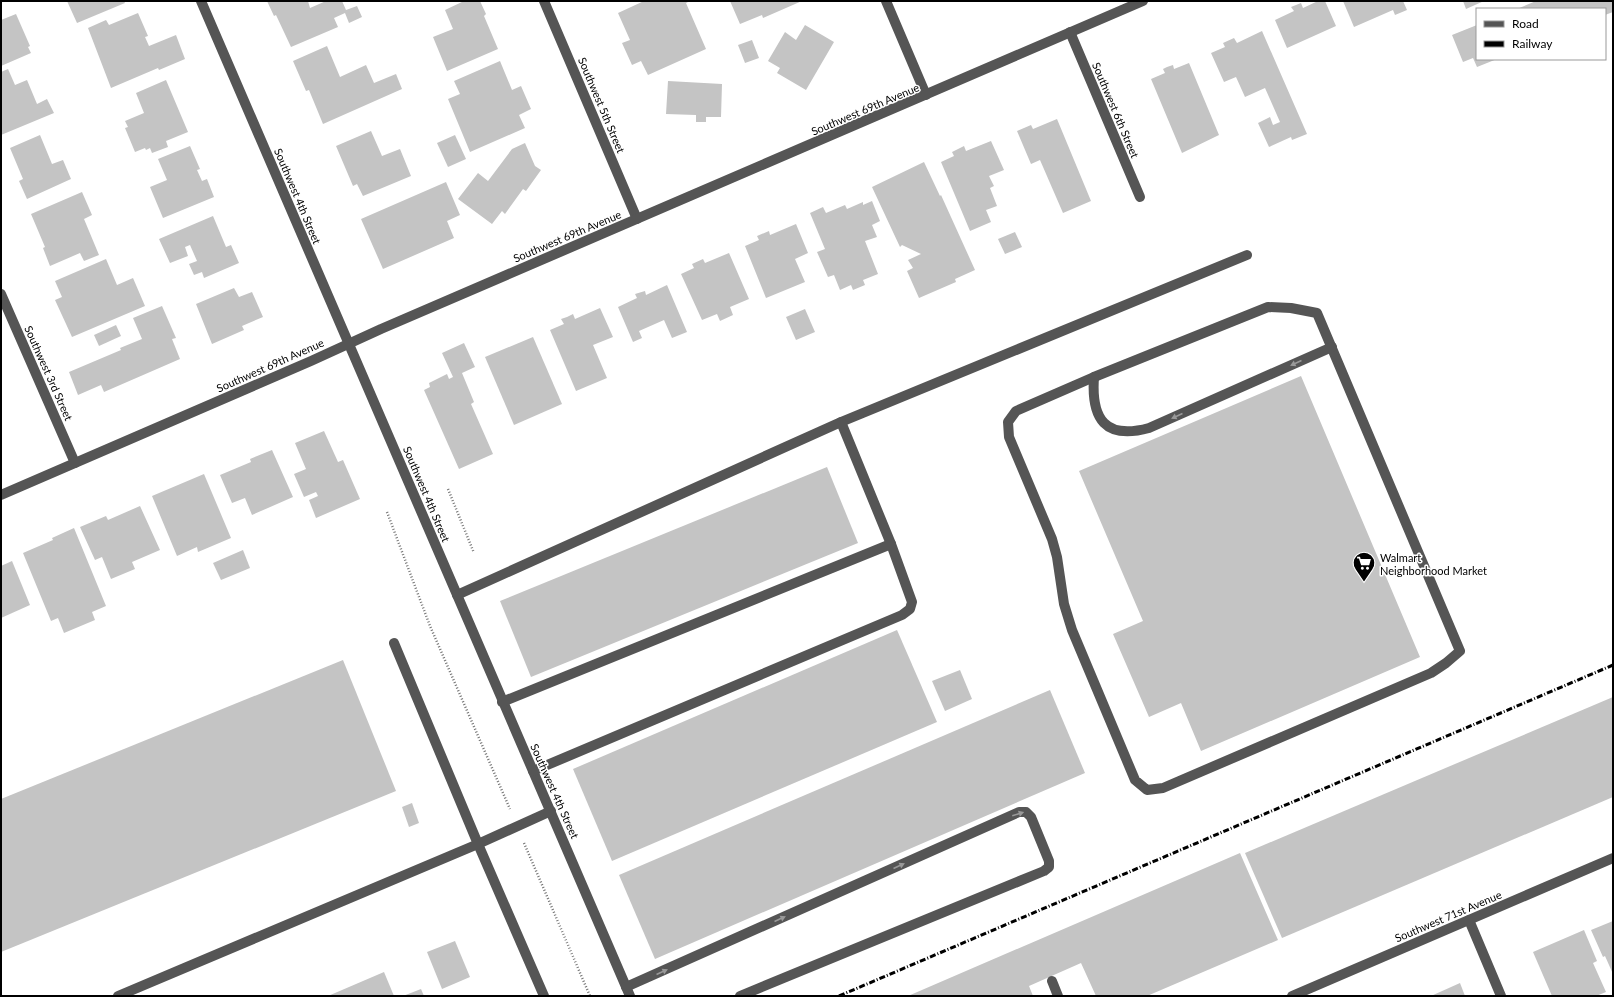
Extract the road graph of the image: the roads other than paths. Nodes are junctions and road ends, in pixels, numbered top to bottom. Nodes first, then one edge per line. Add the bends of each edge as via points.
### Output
1 (201, 1) edge
2 (544, 1) edge
3 (886, 1) edge
4 (1143, 1) edge
5 (1070, 32) junction
6 (926, 95) junction
7 (1140, 197) dead end
8 (637, 219) junction
9 (1247, 255) dead end
10 (1, 294) edge
11 (349, 343) junction
12 (1332, 347) junction
13 (1094, 377) junction
14 (841, 422) junction
15 (75, 463) junction
16 (1, 495) edge
17 (891, 544) junction
18 (457, 595) junction
19 (394, 643) dead end
20 (502, 702) junction
21 (533, 771) junction
22 (551, 811) junction
23 (478, 844) junction
24 (1613, 858) edge
25 (1469, 920) junction
26 (1052, 981) dead end
27 (628, 992) edge
28 (132, 993) edge
29 (118, 996) edge
30 (544, 996) edge
31 (740, 996) edge
32 (1058, 996) edge
33 (1292, 996) edge
34 (1501, 996) edge

1 - 11 street, Southwest 4th Street
2 - 8 street, Southwest 5th Street
3 - 6 street
4 - 5 street, Southwest 69th Avenue
5 - 6 street, Southwest 69th Avenue
5 - 7 street, Southwest 6th Street
6 - 8 street, Southwest 69th Avenue
8 - 11 street, Southwest 69th Avenue
9 - 14 street
10 - 15 street, Southwest 3rd Street
11 - 15 street, Southwest 69th Avenue
11 - 18 street, Southwest 4th Street
12 - 13 street via 1317,312 1268,307
12 -> 13 street via 1149,428 1133,432 1116,430 1102,422 1095,408
12 - 13 street via 1460,650 1431,673 1163,788 1146,790 1135,780 1072,630 1064,604 1052,539 1009,437 1008,422 1016,411
14 - 17 street
14 - 18 street
15 - 16 street, Southwest 69th Avenue
17 - 20 street
17 - 21 street via 912,602 910,609 902,615
18 - 20 street, Southwest 4th Street
19 - 23 street
20 - 21 street, Southwest 4th Street
21 - 22 street, Southwest 4th Street
22 - 23 street
22 - 27 street, Southwest 4th Street
23 - 28 street
23 - 30 street
24 - 25 street, Southwest 71st Avenue
25 - 33 street, Southwest 71st Avenue
25 - 34 street
26 - 32 street
27 -> 31 street via 1020,812 1026,812 1032,817 1049,861 1049,867 1044,871
28 - 29 street

